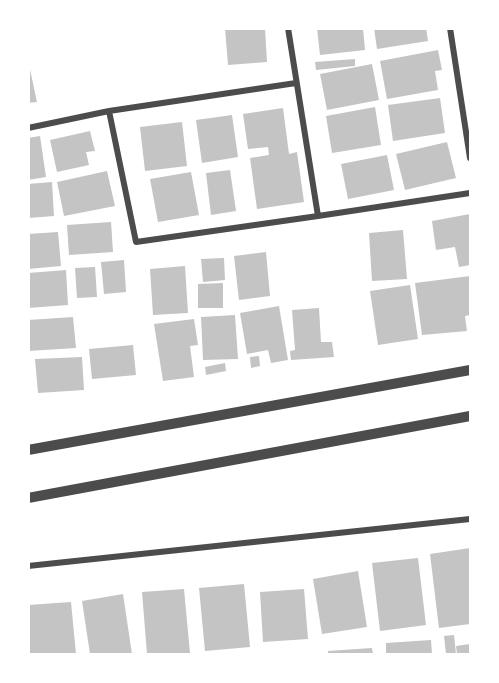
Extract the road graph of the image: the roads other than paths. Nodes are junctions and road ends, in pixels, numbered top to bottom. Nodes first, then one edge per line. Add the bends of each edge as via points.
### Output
1 (288, 28) edge
2 (450, 28) edge
3 (296, 83) junction
4 (109, 111) junction
5 (28, 128) edge
6 (471, 158) edge
7 (471, 193) edge
8 (318, 216) junction
9 (471, 370) edge
10 (471, 416) edge
11 (28, 450) edge
12 (28, 498) edge
13 (471, 519) edge
14 (28, 566) edge

1 - 3 street
2 - 6 street
3 - 4 street
3 - 8 street
4 - 5 street
4 - 8 street via 136,242
7 - 8 street
9 - 11 street
10 - 12 street
13 - 14 street

